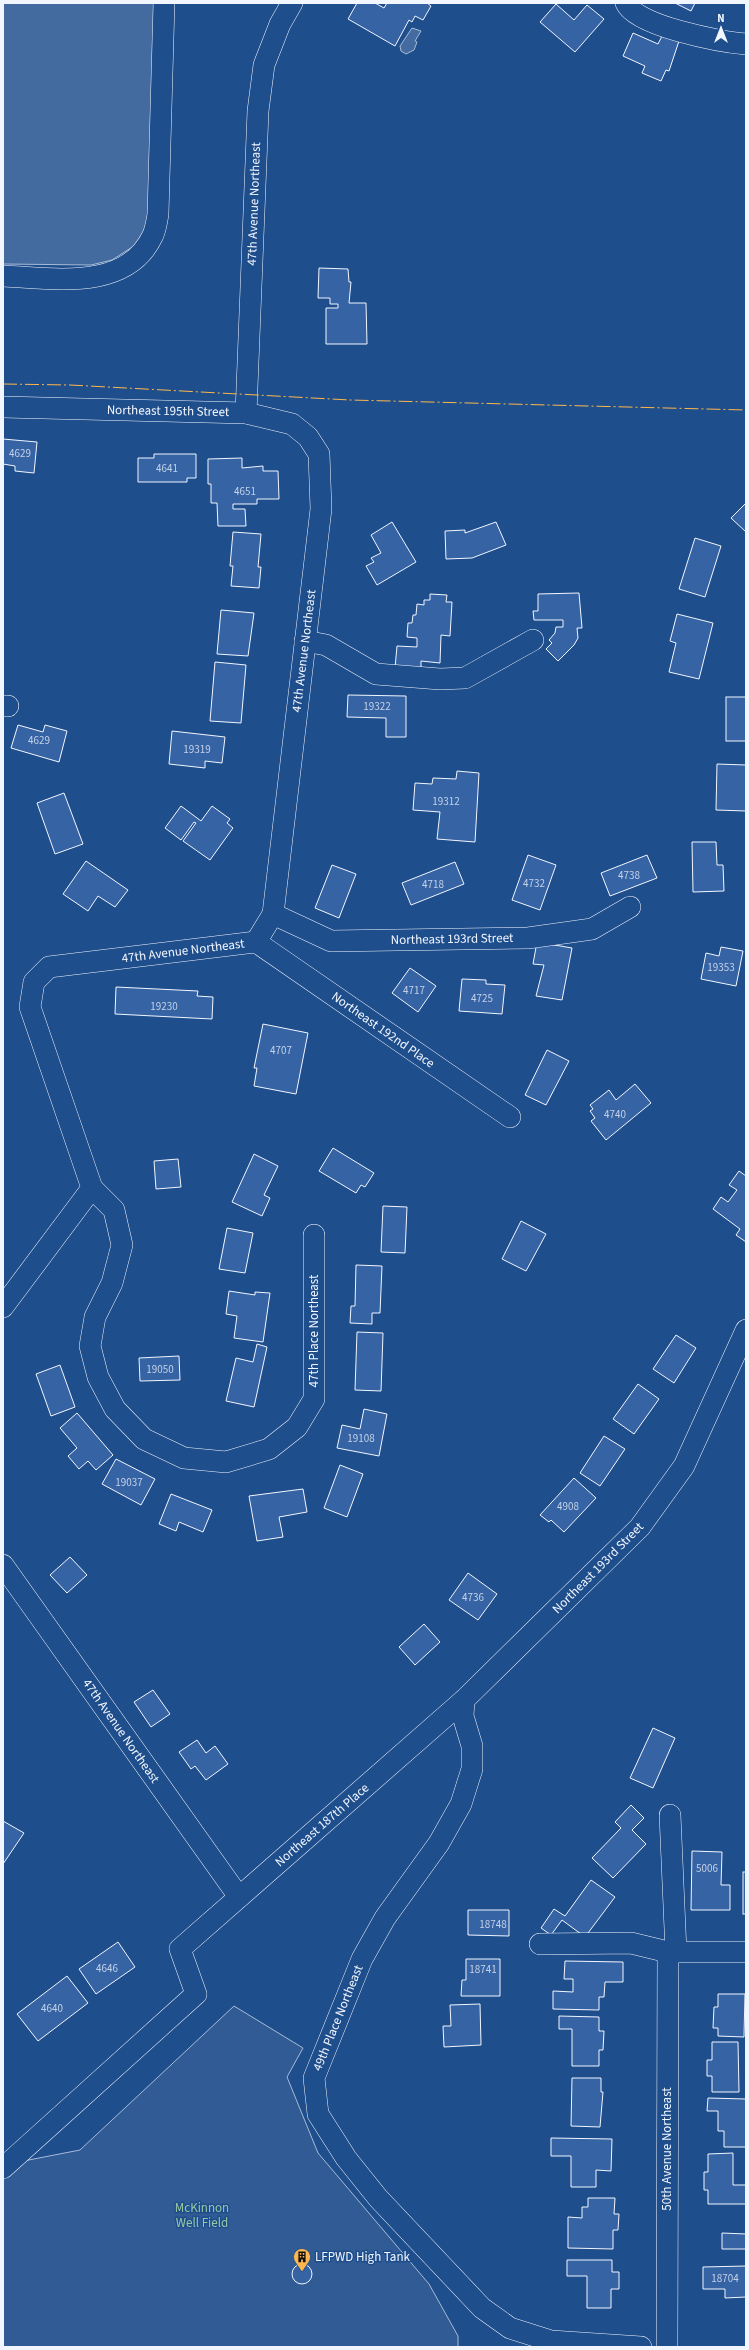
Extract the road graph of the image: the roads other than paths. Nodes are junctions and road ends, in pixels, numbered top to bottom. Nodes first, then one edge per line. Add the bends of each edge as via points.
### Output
1 (164, 3) edge
2 (292, 3) edge
3 (626, 3) edge
4 (737, 43) edge
5 (3, 276) edge
6 (3, 407) edge
7 (246, 413) junction
8 (319, 454) joint
9 (533, 640) dead end
10 (306, 641) junction
11 (630, 907) dead end
12 (273, 914) junction
13 (256, 942) junction
14 (510, 1117) dead end
15 (92, 1188) junction
16 (314, 1235) dead end
17 (3, 1307) edge
18 (746, 1330) edge
19 (3, 1565) edge
20 (464, 1700) junction
21 (670, 1815) dead end
22 (239, 1898) junction
23 (540, 1944) dead end
24 (672, 1952) junction
25 (746, 1952) edge
26 (3, 2168) edge
27 (590, 2345) edge
28 (641, 2347) edge
29 (667, 2347) edge

1 - 5 street via 158,214 153,235 141,253 126,265 106,275 85,278
2 - 7 street, 47th Avenue Northeast via 280,24 264,65 258,111
3 - 4 street via 628,9 636,14 669,28
6 - 7 street, Northeast 195th Street
7 - 8 street, Northeast 195th Street via 292,424 308,438
8 - 10 street, 47th Avenue Northeast via 321,509
9 - 10 street via 465,678 440,679 376,674 326,645
10 - 12 street, 47th Avenue Northeast
11 - 12 street, Northeast 193rd Street via 592,929 528,938 331,940
12 - 13 street, 47th Avenue Northeast
13 - 14 street, Northeast 192nd Place
13 - 15 street, 47th Avenue Northeast via 49,967 34,982 30,1007
15 - 16 street, 47th Place Northeast via 114,1210 122,1245 112,1283 95,1317 90,1346 98,1377 115,1409 144,1440 184,1458 226,1462 269,1449 297,1428 314,1399
15 - 17 street
18 - 20 street, Northeast 193rd Street via 684,1466 640,1527
19 - 22 street, 47th Avenue Northeast
20 - 22 street, Northeast 187th Place
20 - 27 street, 49th Place Northeast via 463,1716 472,1746 472,1769 461,1804 439,1843 385,1918 362,1960 314,2078 318,2114 346,2158 378,2198 482,2308 510,2328 552,2341
21 - 24 street, 50th Avenue Northeast
22 - 26 street, Northeast 187th Place via 180,1949 196,1994
23 - 24 street via 632,1943
24 - 25 street
24 - 29 street, 50th Avenue Northeast
27 - 28 street, 49th Place Northeast

